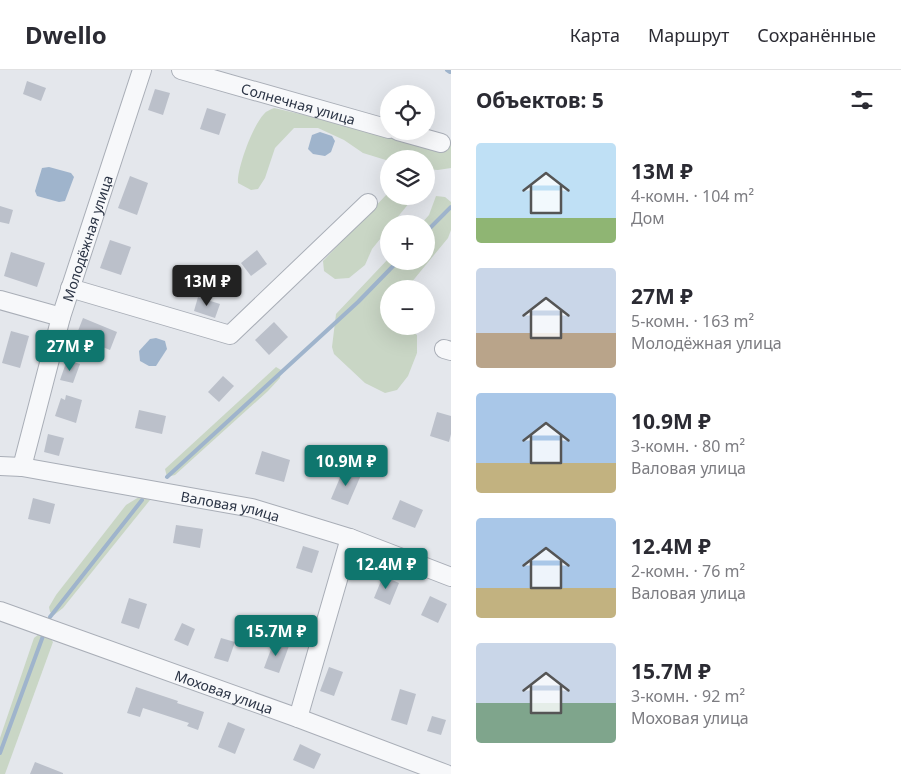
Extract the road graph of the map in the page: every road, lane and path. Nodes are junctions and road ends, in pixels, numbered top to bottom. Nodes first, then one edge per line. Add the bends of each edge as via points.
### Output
1 (142, 70) edge
2 (180, 70) edge
3 (380, 126) edge
4 (430, 140) edge
5 (441, 143) dead end
6 (368, 203) dead end
7 (70, 288) junction
8 (0, 300) edge
9 (61, 317) junction
10 (0, 466) edge
11 (22, 467) junction
12 (350, 538) junction
13 (451, 577) edge
14 (0, 611) edge
15 (298, 718) junction
16 (446, 774) edge

1 - 7 street, Молодёжная улица
2 - 3 street, Солнечная улица
4 - 5 street
6 - 7 street via 230,335
7 - 9 street, Молодёжная улица
8 - 9 street
9 - 11 street, Молодёжная улица
10 - 11 street, Валовая улица
11 - 12 street, Валовая улица via 252,508
12 - 13 street, Валовая улица
12 - 15 street
14 - 15 street, Моховая улица
15 - 16 street, Моховая улица

